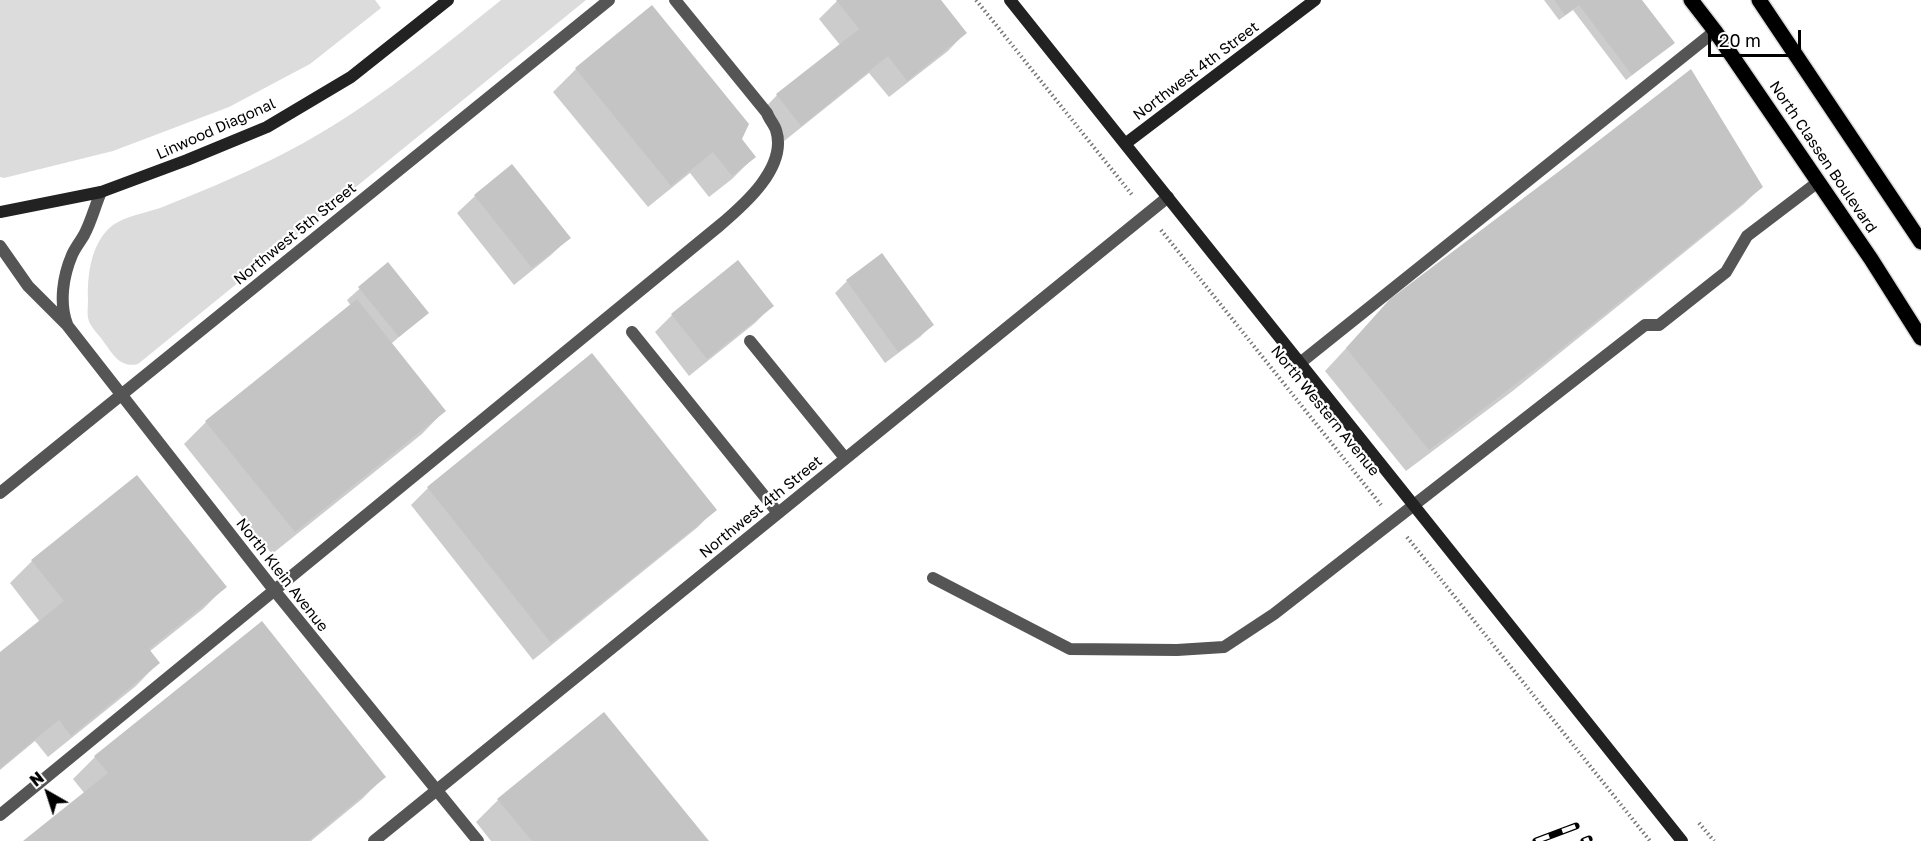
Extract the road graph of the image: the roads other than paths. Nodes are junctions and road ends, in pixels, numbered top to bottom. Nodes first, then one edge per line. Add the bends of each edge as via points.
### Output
1 (448, 0) edge
2 (609, 0) edge
3 (675, 0) edge
4 (1010, 0) edge
5 (1315, 0) edge
6 (1691, 0) edge
7 (1759, 0) edge
8 (1715, 31) junction
9 (1125, 144) junction
10 (1818, 182) junction
11 (101, 192) junction
12 (1168, 197) junction
13 (0, 212) edge
14 (1921, 242) edge
15 (0, 246) edge
16 (67, 325) junction
17 (632, 332) dead end
18 (1921, 338) edge
19 (750, 340) dead end
20 (1300, 363) junction
21 (122, 393) junction
22 (845, 458) junction
23 (0, 493) edge
24 (1413, 505) junction
25 (778, 513) junction
26 (933, 578) dead end
27 (274, 590) junction
28 (436, 791) junction
29 (0, 815) edge
30 (374, 841) edge
31 (478, 841) edge
32 (1683, 841) edge

1 - 11 main road, Linwood Diagonal via 351,77 267,126
2 - 21 street, Northwest 5th Street
3 - 27 street via 776,130 778,147 759,188 719,226
4 - 9 main road, North Western Avenue
5 - 9 main road, Northwest 4th Street
6 - 8 main road, North Classen Boulevard
7 - 14 main road
8 - 10 main road, North Classen Boulevard
8 - 20 street
9 - 12 main road, North Western Avenue
10 - 18 main road, North Classen Boulevard
10 - 24 street via 1747,236 1726,272 1659,325 1645,325
11 - 13 main road, Linwood Diagonal
11 - 16 street via 67,269 63,314
12 - 20 main road, North Western Avenue
12 - 22 street, Northwest 4th Street
15 - 16 street, North Klein Avenue via 28,286
16 - 21 street, North Klein Avenue
17 - 25 street
19 - 22 street
20 - 24 main road, North Western Avenue
21 - 23 street, Northwest 5th Street
21 - 27 street, North Klein Avenue
22 - 25 street, Northwest 4th Street
24 - 26 street via 1274,614 1224,647 1070,649
24 - 32 main road, North Western Avenue
25 - 28 street, Northwest 4th Street
27 - 28 street, North Klein Avenue
27 - 29 street
28 - 30 street, Northwest 4th Street
28 - 31 street, North Klein Avenue

